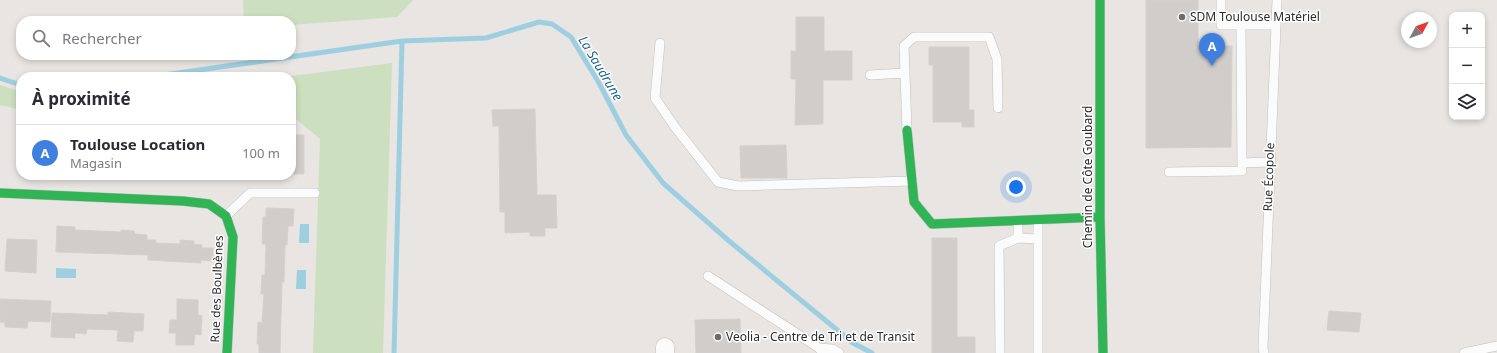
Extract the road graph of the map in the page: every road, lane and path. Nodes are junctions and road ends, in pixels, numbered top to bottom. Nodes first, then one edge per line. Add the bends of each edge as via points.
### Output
1 (1100, 0) edge
2 (1221, 0) edge
3 (1277, 0) edge
4 (1241, 25) junction
5 (1276, 25) junction
6 (660, 43) dead end
7 (905, 73) junction
8 (870, 75) dead end
9 (998, 108) dead end
10 (907, 130) joint
11 (1270, 162) junction
12 (1242, 163) junction
13 (868, 172) dead end
14 (1169, 172) dead end
15 (912, 181) junction
16 (868, 182) junction
17 (0, 193) edge
18 (314, 193) dead end
19 (226, 216) junction
20 (1100, 217) junction
21 (1018, 221) junction
22 (1038, 221) junction
23 (1018, 238) junction
24 (1038, 239) junction
25 (708, 276) dead end
26 (1497, 346) edge
27 (821, 350) edge
28 (227, 353) edge
29 (839, 353) edge
30 (1000, 353) edge
31 (1038, 353) edge
32 (1103, 353) edge
33 (1264, 353) edge
34 (1464, 353) edge

1 - 20 street, Chemin de Côte Goubard
2 - 4 lane via 1221,25
3 - 5 lane, Rue Écopole
4 - 5 lane
4 - 12 lane
5 - 11 lane, Rue Écopole
6 - 16 lane via 655,98 718,182 738,186
7 - 8 lane
7 - 9 lane via 904,46 914,37 988,37 997,58
7 - 10 lane
10 - 15 street
11 - 12 lane
11 - 33 lane, Rue Écopole
12 - 14 lane via 1242,171
13 - 16 lane
15 - 16 lane
15 - 21 street via 914,202 932,224
17 - 19 street via 183,201 209,204
18 - 19 lane via 250,193
19 - 28 street, Rue des Boulbènes via 233,237
20 - 22 street
20 - 32 street, Chemin de Côte Goubard
21 - 22 street
21 - 23 lane
22 - 24 lane
23 - 24 lane
23 - 30 lane via 999,246
24 - 31 lane
25 - 27 lane
26 - 34 lane
27 - 29 lane via 832,349

